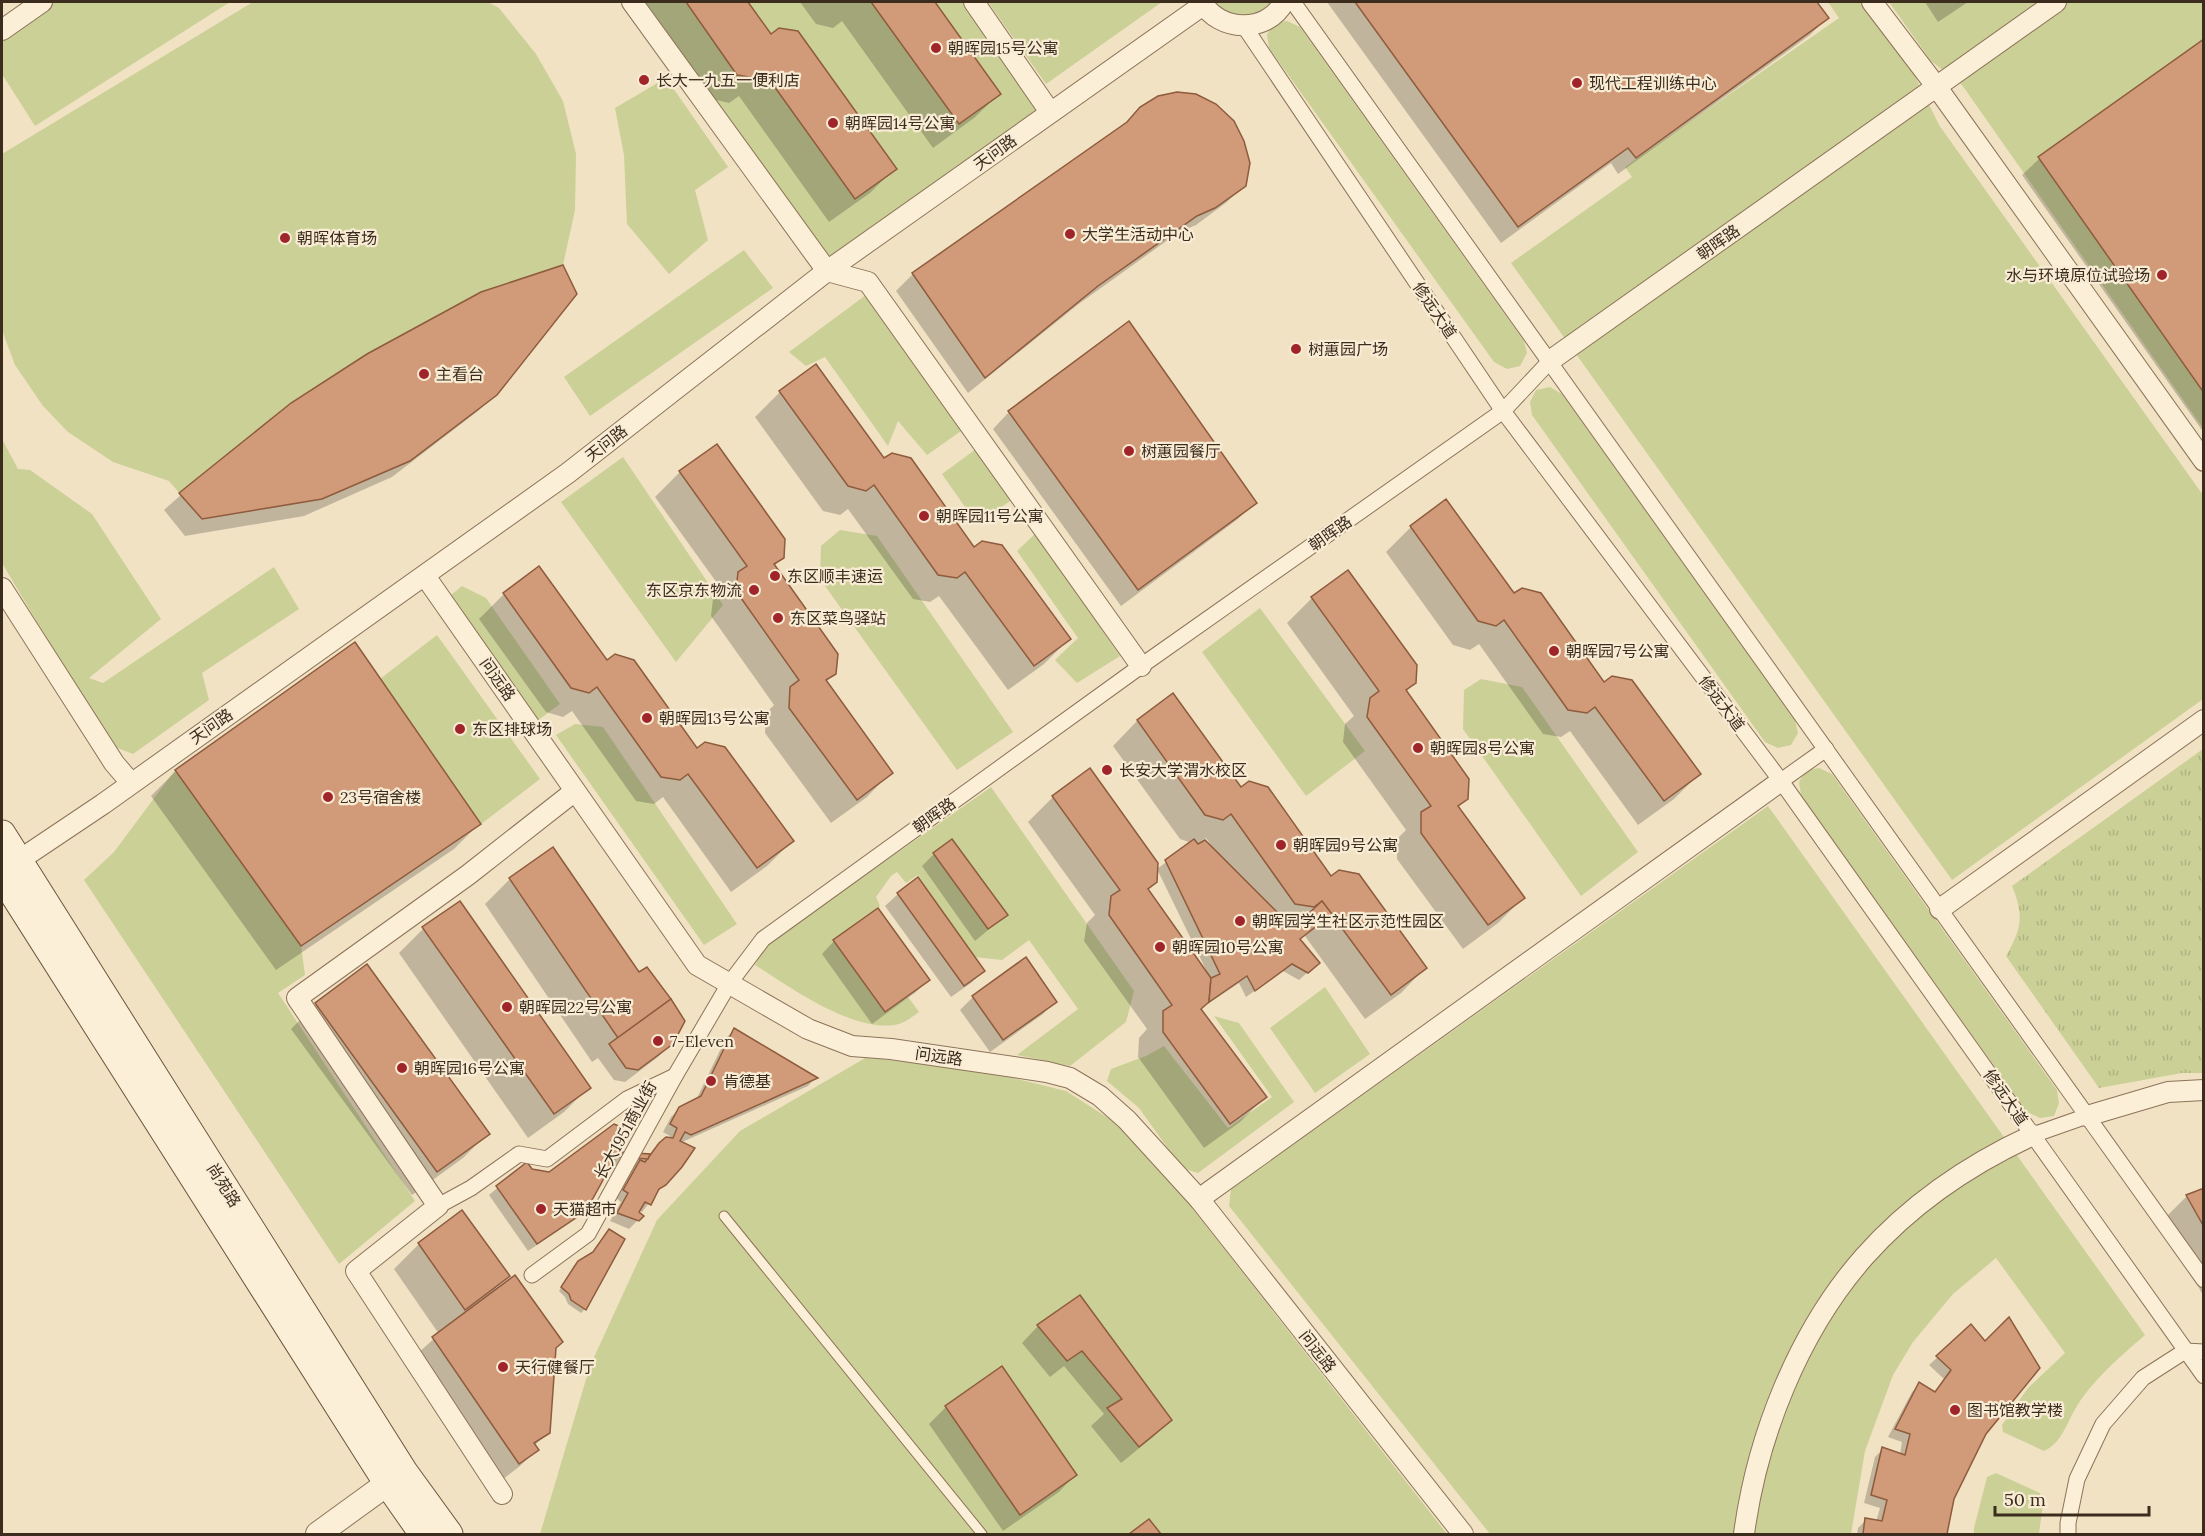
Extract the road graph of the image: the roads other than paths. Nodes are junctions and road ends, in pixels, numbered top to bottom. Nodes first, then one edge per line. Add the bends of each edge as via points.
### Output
1 (42, 2) edge
2 (632, 2) edge
3 (974, 2) edge
4 (1284, 2) edge
5 (1293, 2) edge
6 (1872, 2) edge
7 (2056, 2) edge
8 (1203, 3) edge
9 (1244, 26) junction
10 (2, 30) edge
11 (1936, 86) junction
12 (1050, 112) junction
13 (827, 272) junction
14 (1551, 360) junction
15 (1503, 411) junction
16 (2204, 461) edge
17 (425, 576) junction
18 (2, 588) edge
19 (1141, 666) junction
20 (2204, 720) edge
21 (1826, 749) junction
22 (1781, 781) junction
23 (131, 783) junction
24 (575, 791) junction
25 (2, 834) edge
26 (7, 870) edge
27 (1940, 909) junction
28 (729, 984) junction
29 (675, 1076) junction
30 (2204, 1090) edge
31 (2087, 1116) junction
32 (2033, 1135) junction
33 (1199, 1199) junction
34 (438, 1206) junction
35 (724, 1216) dead end
36 (532, 1275) dead end
37 (2204, 1280) edge
38 (2185, 1351) junction
39 (2204, 1352) edge
40 (2204, 1376) edge
41 (396, 1478) junction
42 (502, 1494) dead end
43 (318, 1534) edge
44 (423, 1534) edge
45 (449, 1534) edge
46 (981, 1534) edge
47 (1463, 1534) edge
48 (1744, 1534) edge
49 (2068, 1534) edge

1 - 10 street
2 - 13 street
3 - 12 street
4 - 9 street via 1271,17
5 - 14 street
6 - 11 street
7 - 11 street, 朝晖路
8 - 9 street via 1228,24
8 - 12 street, 天问路
9 - 15 street, 修远大道
11 - 14 street, 朝晖路
11 - 16 street
12 - 13 street, 天问路
13 - 17 street, 天问路 via 568,473
13 - 19 street via 868,282
14 - 15 street, 朝晖路
14 - 21 street
15 - 19 street, 朝晖路
15 - 22 street, 修远大道
17 - 23 street, 天问路
17 - 24 street, 问远路
18 - 23 street via 114,763
19 - 28 street, 朝晖路 via 763,939
20 - 27 street
21 - 22 street
21 - 27 street
22 - 32 street, 修远大道
22 - 33 street
23 - 26 street, 天问路
24 - 28 street, 问远路 via 697,965
24 - 34 street via 297,998
25 - 26 main road, 尚苑路
26 - 41 main road, 尚苑路
27 - 31 street
28 - 29 street, 长大1951商业街
28 - 33 street, 问远路 via 808,1029 852,1046 978,1061 1070,1078 1100,1096 1127,1120
29 - 34 street via 627,1099 547,1159 519,1154
29 - 36 street, 长大1951商业街 via 588,1234
30 - 31 street via 2168,1092
31 - 32 street
31 - 37 street
32 - 38 street, 修远大道
32 - 48 street via 1966,1171 1915,1208 1864,1257 1830,1303 1794,1365 1772,1418 1755,1475
33 - 47 street, 问远路
34 - 42 street via 356,1271
35 - 46 lane
38 - 39 street
38 - 40 street, 修远大道
38 - 49 street via 2143,1378 2103,1424 2078,1479
41 - 43 street
41 - 44 main road, 尚苑路
41 - 45 main road, 尚苑路

